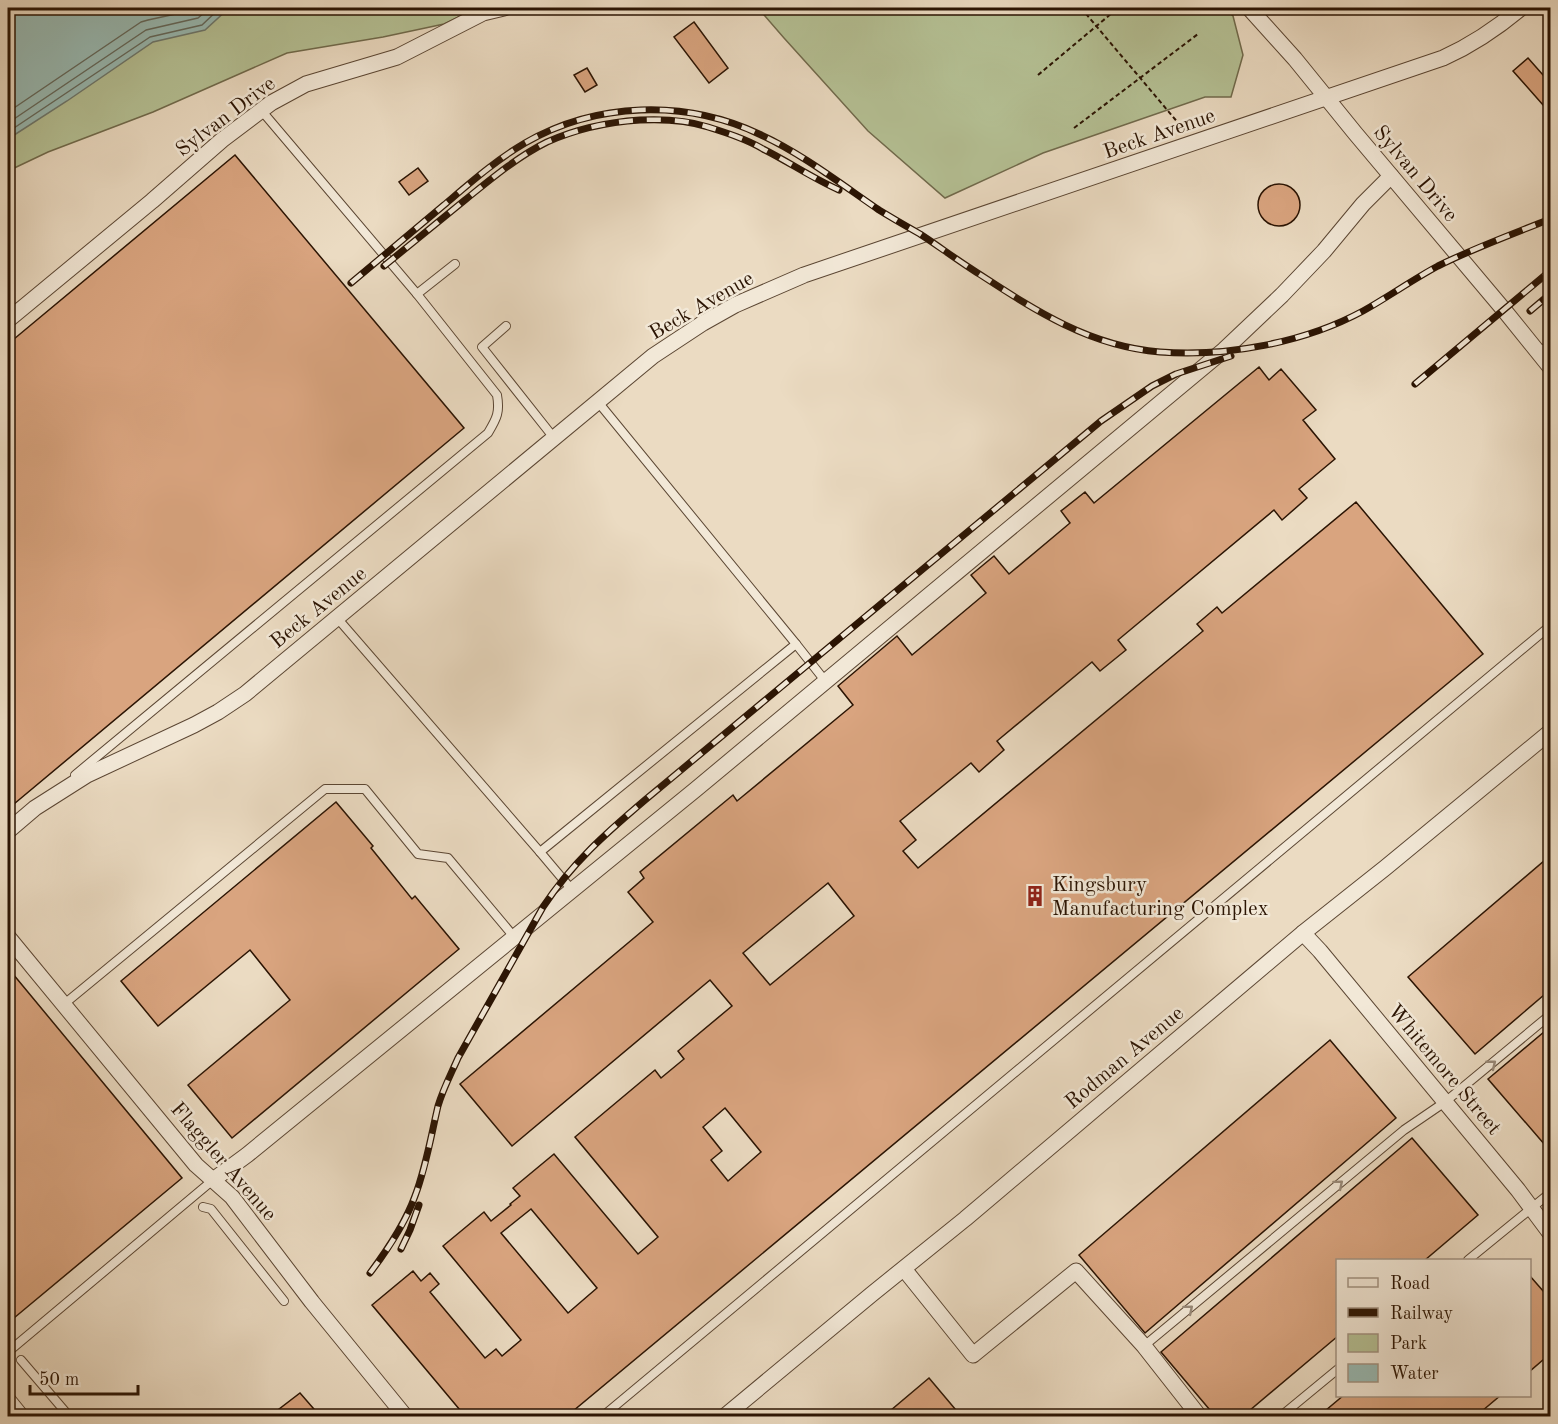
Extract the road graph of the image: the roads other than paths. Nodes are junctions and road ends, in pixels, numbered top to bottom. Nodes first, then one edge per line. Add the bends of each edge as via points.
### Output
1 (504, 8) edge
2 (1249, 8) edge
3 (1521, 8) edge
4 (1326, 98) junction
5 (261, 110) junction
6 (1391, 176) junction
7 (455, 264) dead end
8 (417, 294) junction
9 (8, 320) edge
10 (506, 326) dead end
11 (1545, 348) edge
12 (1551, 367) edge
13 (598, 402) junction
14 (554, 438) junction
15 (338, 619) junction
16 (1551, 626) edge
17 (796, 644) junction
18 (826, 682) junction
19 (1551, 732) edge
20 (35, 808) junction
21 (8, 831) edge
22 (540, 852) junction
23 (572, 890) junction
24 (1303, 933) junction
25 (8, 937) edge
26 (515, 938) junction
27 (63, 1005) junction
28 (1551, 1015) edge
29 (1445, 1102) junction
30 (213, 1180) junction
31 (1551, 1193) edge
32 (203, 1207) dead end
33 (1532, 1208) junction
34 (1551, 1233) edge
35 (1469, 1259) edge
36 (904, 1269) junction
37 (284, 1301) dead end
38 (1144, 1346) junction
39 (8, 1352) edge
40 (21, 1360) dead end
41 (1336, 1371) edge
42 (8, 1400) edge
43 (21, 1416) edge
44 (69, 1416) edge
45 (405, 1416) edge
46 (603, 1416) edge
47 (725, 1416) edge
48 (1199, 1416) edge
49 (1281, 1416) edge

1 - 5 street, Sylvan Drive via 474,17 397,57 306,84
2 - 4 street, Sylvan Drive
3 - 4 street, Beck Avenue via 1484,36 1443,58
4 - 6 street, Sylvan Drive
4 - 13 street, Beck Avenue via 758,294 703,323
5 - 8 lane
5 - 9 street, Sylvan Drive
6 - 11 street, Sylvan Drive
6 - 18 street via 1282,296 1224,350
7 - 8 lane
8 - 20 lane via 497,395 496,420 488,433
10 - 14 lane via 482,347
11 - 12 street, Sylvan Drive
13 - 14 street, Beck Avenue
13 - 17 lane
14 - 15 street, Beck Avenue
15 - 20 street, Beck Avenue via 218,712 87,775
15 - 22 lane
16 - 46 lane
17 - 18 lane
17 - 22 lane
18 - 23 street
19 - 24 street, Rodman Avenue
20 - 21 street, Beck Avenue
22 - 23 lane
23 - 26 street
24 - 29 street, Whitemore Street
24 - 36 street, Rodman Avenue
25 - 27 street, Flaggler Avenue
26 - 27 lane via 448,858 418,854 365,789 325,789
26 - 30 street
27 - 30 street, Flaggler Avenue via 196,1165
29 -> 28 lane
29 - 33 street, Whitemore Street
38 -> 29 lane via 1404,1130
30 - 39 lane
30 - 45 street, Flaggler Avenue via 232,1197
31 - 33 lane
32 - 37 lane via 211,1209
33 - 34 street, Whitemore Street
33 - 35 lane
36 - 38 street via 973,1354 1076,1271
36 - 47 street, Rodman Avenue
38 - 48 street
40 - 44 lane
41 - 49 lane
42 - 43 street

